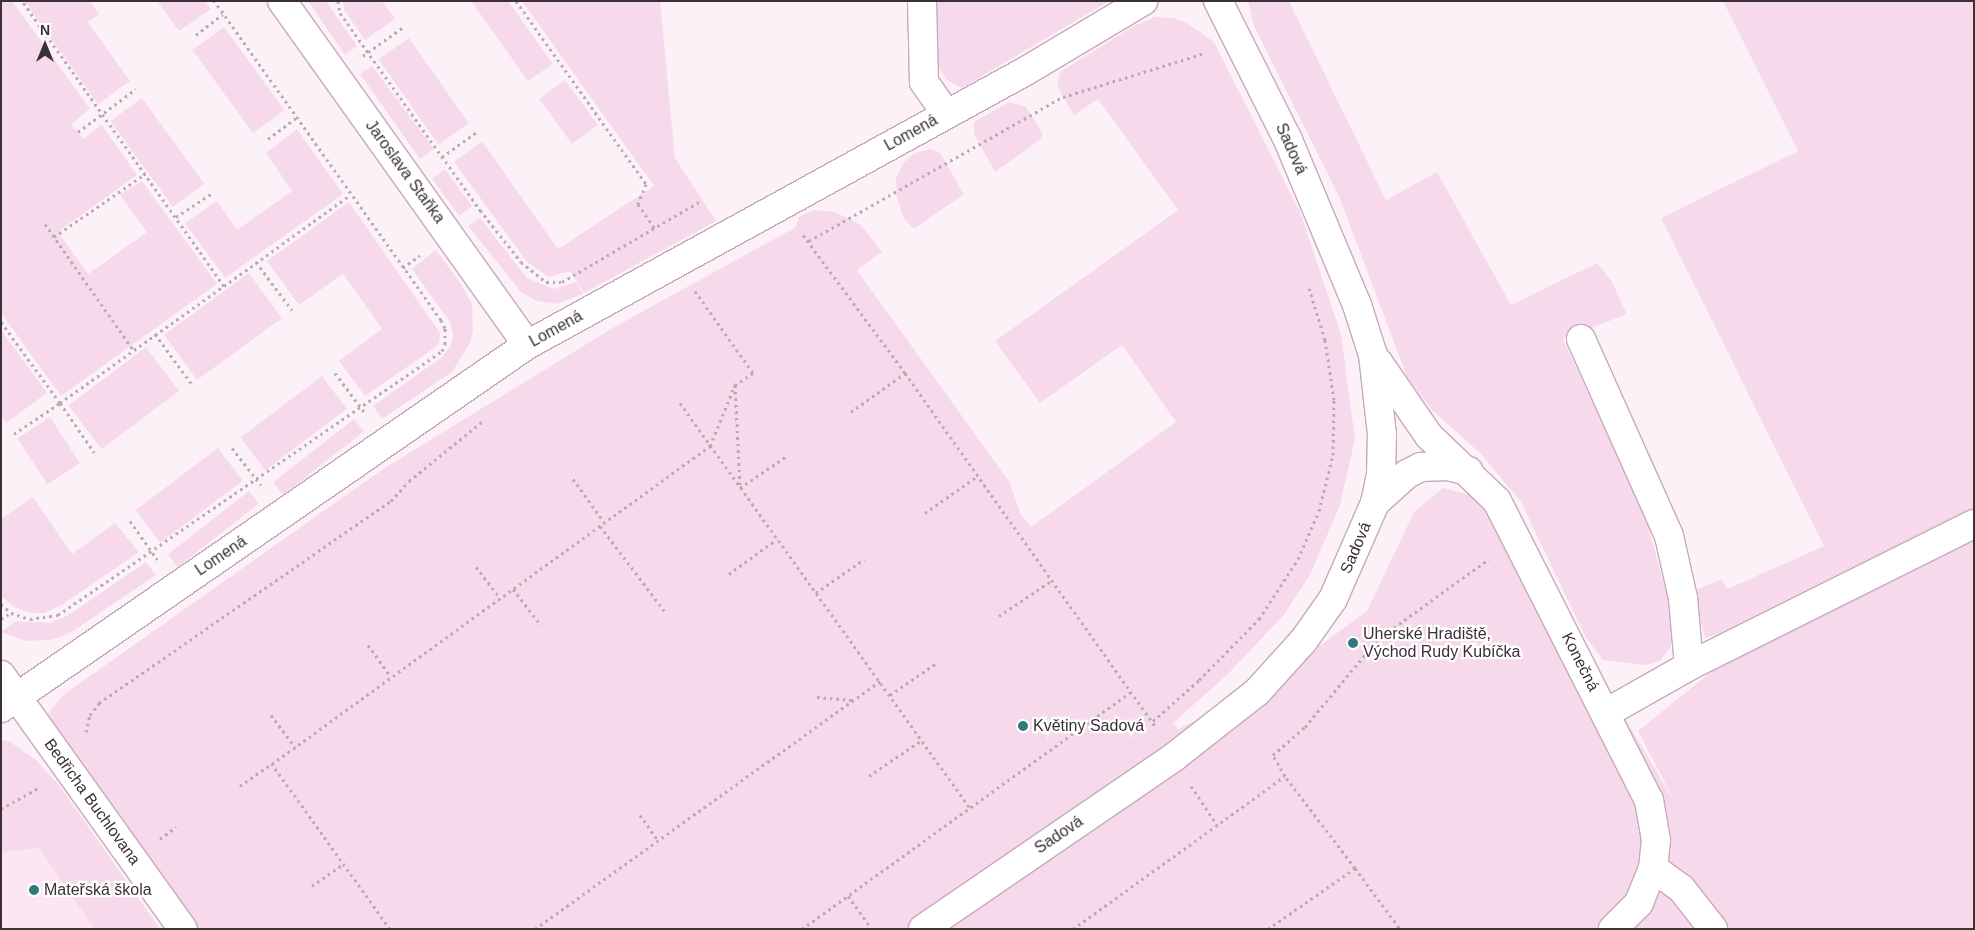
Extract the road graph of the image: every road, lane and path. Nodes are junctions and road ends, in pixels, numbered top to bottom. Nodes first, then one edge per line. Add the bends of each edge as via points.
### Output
1 (22, 1) edge
2 (214, 1) edge
3 (282, 1) edge
4 (338, 1) edge
5 (516, 1) edge
6 (922, 1) edge
7 (1143, 1) edge
8 (1218, 1) edge
9 (223, 14) junction
10 (403, 27) dead end
11 (196, 35) dead end
12 (1236, 38) junction
13 (368, 52) junction
14 (336, 76) junction
15 (136, 89) dead end
16 (946, 114) junction
17 (101, 116) junction
18 (297, 117) junction
19 (478, 131) dead end
20 (78, 132) dead end
21 (268, 139) dead end
22 (442, 157) junction
23 (145, 174) junction
24 (410, 179) junction
25 (211, 194) dead end
26 (350, 195) junction
27 (698, 202) dead end
28 (176, 217) junction
29 (45, 224) dead end
30 (796, 227) dead end
31 (655, 229) junction
32 (54, 237) junction
33 (809, 241) junction
34 (256, 262) junction
35 (689, 283) dead end
36 (1308, 284) dead end
37 (224, 286) junction
38 (292, 310) dead end
39 (1, 322) edge
40 (155, 334) junction
41 (1580, 338) dead end
42 (527, 344) junction
43 (134, 351) junction
44 (1373, 355) junction
45 (335, 373) dead end
46 (905, 373) junction
47 (191, 383) dead end
48 (735, 386) junction
49 (60, 403) junction
50 (680, 403) dead end
51 (360, 407) junction
52 (851, 412) dead end
53 (486, 419) dead end
54 (14, 434) dead end
55 (387, 441) junction
56 (710, 446) junction
57 (232, 448) dead end
58 (94, 452) dead end
59 (788, 454) dead end
60 (1468, 471) junction
61 (976, 477) junction
62 (256, 479) junction
63 (573, 479) dead end
64 (740, 488) junction
65 (1375, 504) junction
66 (283, 514) junction
67 (924, 514) dead end
68 (130, 521) dead end
69 (604, 522) junction
70 (1974, 524) edge
71 (600, 526) junction
72 (1518, 538) junction
73 (777, 539) junction
74 (152, 551) junction
75 (864, 559) dead end
76 (476, 567) dead end
77 (729, 574) dead end
78 (1050, 580) junction
79 (177, 586) junction
80 (513, 589) junction
81 (816, 593) junction
82 (500, 598) junction
83 (1, 604) edge
84 (11, 613) junction
85 (666, 613) dead end
86 (998, 616) dead end
87 (1, 619) edge
88 (541, 625) dead end
89 (368, 645) dead end
90 (938, 662) dead end
91 (1689, 666) junction
92 (1, 675) edge
93 (391, 677) junction
94 (880, 681) junction
95 (1131, 692) junction
96 (890, 695) junction
97 (818, 696) dead end
98 (853, 700) junction
99 (9, 702) edge
100 (1606, 713) junction
101 (271, 715) dead end
102 (1153, 721) junction
103 (922, 740) junction
104 (87, 742) dead end
105 (295, 747) junction
106 (1174, 757) junction
107 (272, 764) junction
108 (69, 770) junction
109 (870, 776) dead end
110 (1285, 776) junction
111 (240, 786) dead end
112 (970, 808) junction
113 (1, 809) edge
114 (640, 815) dead end
115 (1217, 825) junction
116 (176, 827) dead end
117 (158, 840) dead end
118 (658, 841) junction
119 (343, 864) junction
120 (1355, 868) junction
121 (1653, 868) junction
122 (312, 886) dead end
123 (848, 896) junction
124 (183, 929) edge
125 (390, 929) edge
126 (536, 929) edge
127 (802, 929) edge
128 (872, 929) edge
129 (923, 929) edge
130 (1074, 929) edge
131 (1268, 929) edge
132 (1400, 929) edge
133 (1613, 929) edge
134 (1713, 929) edge

1 - 17 path
2 - 9 path
3 - 14 street, Jaroslava Staňka
4 - 13 path via 340,13
5 - 31 path via 646,184 638,204
6 - 16 street via 924,82
7 - 16 street, Lomená
8 - 12 street, Sadová
9 - 11 path
9 - 18 path
10 - 13 path
12 - 33 path via 1217,49 1063,97
12 - 44 street, Sadová via 1288,140 1357,305
13 - 14 path
13 - 22 path
14 - 24 street, Jaroslava Staňka
15 - 17 path
16 - 42 street, Lomená
17 - 20 path
17 - 23 path
18 - 21 path
18 - 26 path
19 - 22 path
22 - 24 path
22 - 31 path via 521,262 546,282 562,282
23 - 28 path
23 - 32 path
24 - 42 street, Jaroslava Staňka
25 - 28 path
26 - 34 path
26 - 51 path via 441,320 446,336 442,351
27 - 31 path
28 - 37 path
29 - 32 path
30 - 33 path
32 - 43 path
33 - 46 path
34 - 37 path
34 - 38 path
35 - 48 path via 753,373
36 - 102 path via 1326,340 1334,400 1332,455 1319,512 1298,559 1259,619
37 - 40 path
39 - 49 path
40 - 43 path
40 - 47 path
41 - 91 street via 1669,536 1683,598
42 - 55 street, Lomená
43 - 49 path
44 - 60 street, Konečná via 1429,436
44 - 65 street, Sadová via 1382,435
45 - 51 path
46 - 52 path
46 - 61 path
48 - 56 path
48 - 64 path
49 - 54 path
49 - 58 path
50 - 56 path
51 - 55 path
51 - 62 path
53 - 104 path via 410,481 391,501 99,703 87,721
55 - 66 street, Lomená
56 - 64 path
56 - 69 path
57 - 62 path
59 - 64 path
60 - 65 street via 1447,466 1421,467 1406,474
60 - 72 street, Konečná via 1497,501
61 - 67 path
61 - 78 path
62 - 66 path
62 - 74 path
63 - 69 path
64 - 73 path
65 - 106 street, Sadová via 1332,599 1304,640 1257,692
66 - 79 street, Lomená
68 - 74 path
69 - 71 path
70 - 91 street
71 - 80 path
71 - 85 path
72 - 100 street, Konečná
72 - 110 path via 1378,639 1305,727 1273,755
73 - 77 path
73 - 81 path
74 - 79 path
74 - 84 path via 58,615 30,619
75 - 81 path
76 - 82 path
78 - 86 path
78 - 95 path
79 - 99 street, Lomená
80 - 82 path
80 - 88 path
81 - 94 path
82 - 93 path
83 - 84 path
84 - 87 path
89 - 93 path
90 - 96 path
91 - 100 street
92 - 99 street, Bedřicha Buchlovana
93 - 105 path
94 - 96 path
94 - 98 path
95 - 102 path
95 - 112 path
96 - 103 path
97 - 98 path
98 - 118 path
99 - 108 street, Bedřicha Buchlovana
100 - 121 street, Konečná via 1649,800 1656,840
101 - 105 path
102 - 106 path
103 - 109 path
103 - 112 path
105 - 107 path
106 - 115 path
106 - 129 street, Sadová
107 - 111 path
107 - 119 path
108 - 113 path
108 - 124 street, Bedřicha Buchlovana
110 - 115 path
110 - 120 path
112 - 123 path
114 - 118 path
115 - 130 path
116 - 117 path
118 - 126 path
119 - 122 path
119 - 125 path
120 - 131 path
120 - 132 path
121 - 133 street, Konečná via 1639,903
121 - 134 street via 1681,888
123 - 127 path
123 - 128 path

